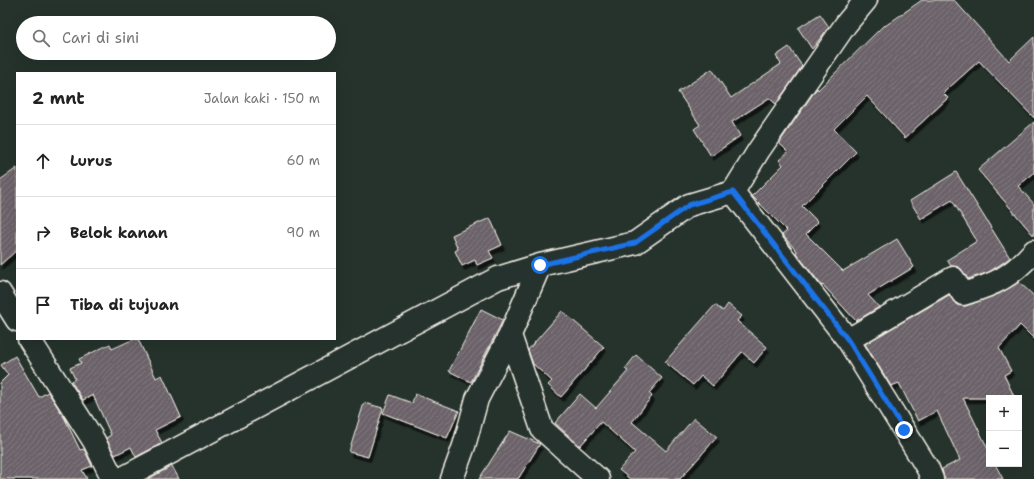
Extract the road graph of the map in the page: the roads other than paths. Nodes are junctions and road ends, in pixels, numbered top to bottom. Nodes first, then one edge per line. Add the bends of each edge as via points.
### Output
1 (866, 0) edge
2 (733, 192) junction
3 (1034, 251) edge
4 (540, 265) junction
5 (0, 293) edge
6 (16, 318) edge
7 (510, 335) junction
8 (30, 340) edge
9 (848, 340) junction
10 (113, 479) edge
11 (121, 479) edge
12 (452, 479) edge
13 (598, 479) edge
14 (932, 479) edge

1 - 2 street via 846,24
2 - 4 street via 689,205 635,243
2 - 9 street
3 - 9 street via 1015,271 1002,280 963,294 953,278
4 - 7 street
4 - 11 street via 498,278
5 - 6 street
7 - 12 street via 477,399
7 - 13 street via 542,429
8 - 10 street via 94,441
9 - 14 street

